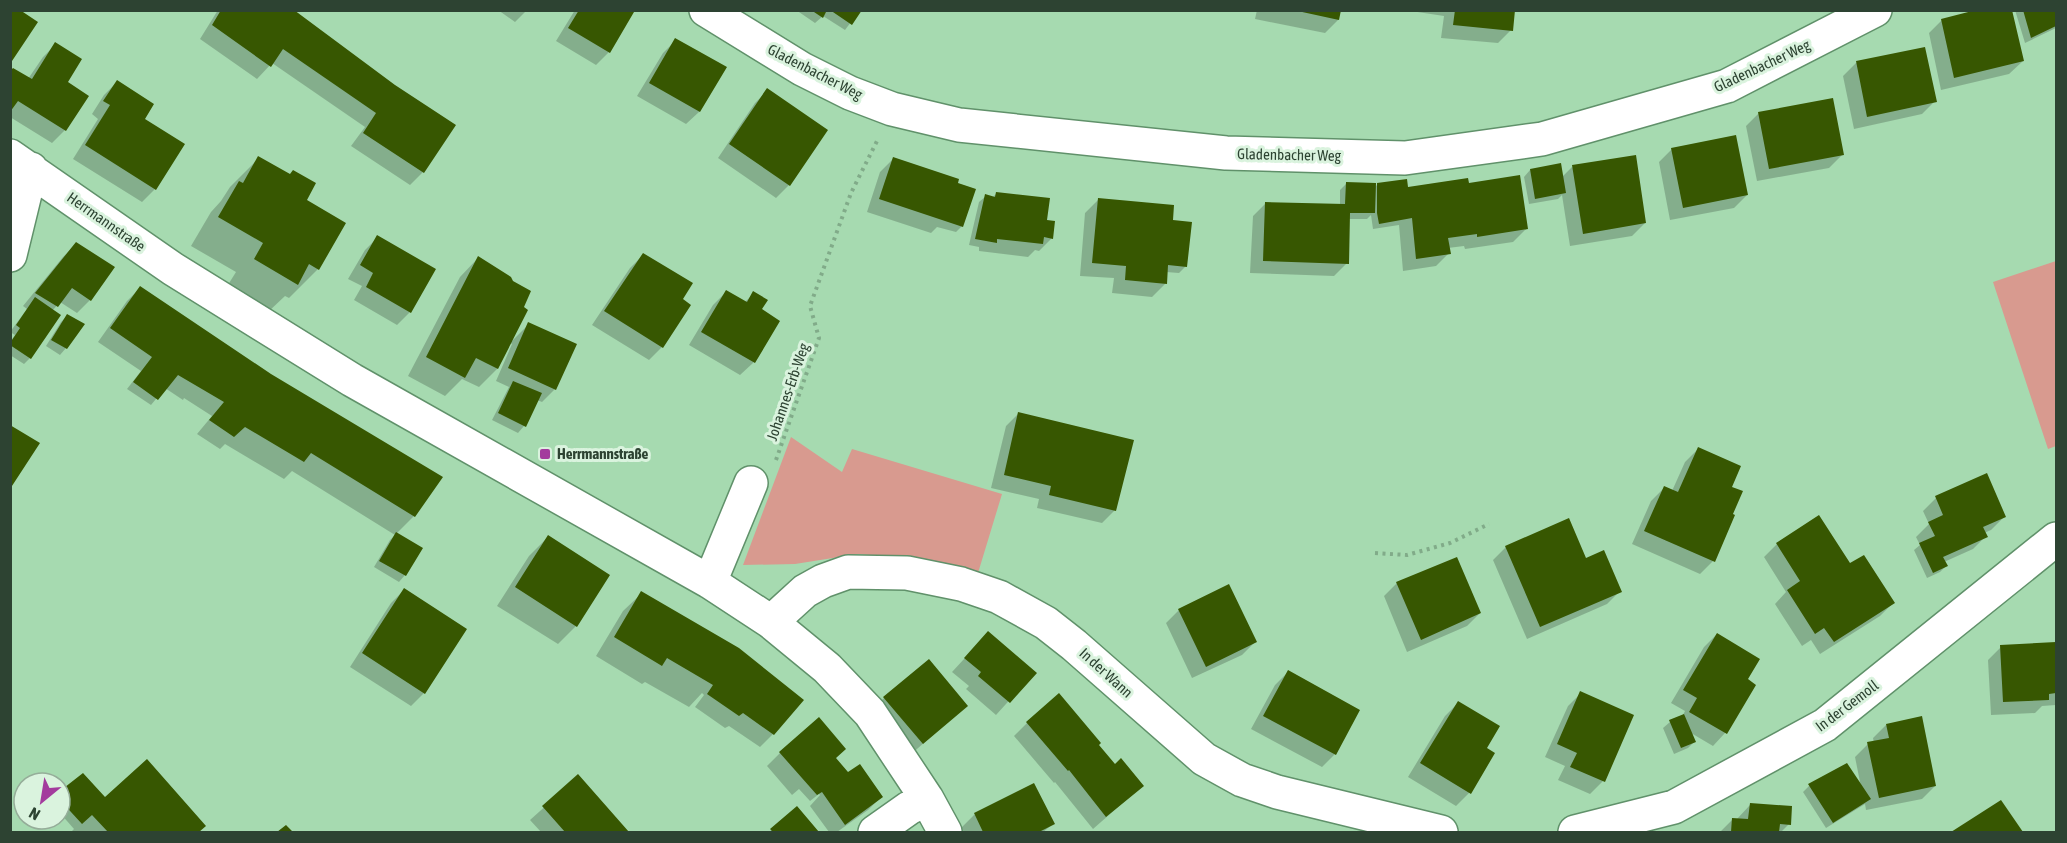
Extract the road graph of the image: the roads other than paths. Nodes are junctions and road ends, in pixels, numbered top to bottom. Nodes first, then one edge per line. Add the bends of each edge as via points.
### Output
1 (706, 10) edge
2 (1875, 10) edge
3 (21, 163) edge
4 (10, 255) edge
5 (751, 483) dead end
6 (2056, 539) edge
7 (710, 582) junction
8 (771, 622) junction
9 (927, 799) junction
10 (874, 832) edge
11 (945, 832) edge
12 (1441, 832) edge
13 (1575, 832) edge

1 - 2 street, Gladenbacher Weg via 802,69 850,93 959,125 1226,153 1405,158 1542,139 1727,86
3 - 4 street
3 - 7 street, Herrmannstraße via 173,269 352,380
5 - 7 street
6 - 13 street, In der Gemoll via 1826,725 1674,807
7 - 8 street, Herrmannstraße
8 - 9 street, Herrmannstraße via 847,687 870,713
8 - 12 street, In der Wann via 805,591 848,572 907,573 962,584 999,597 1046,623 1186,744 1223,771 1277,792
9 - 10 street
9 - 11 street, Herrmannstraße

